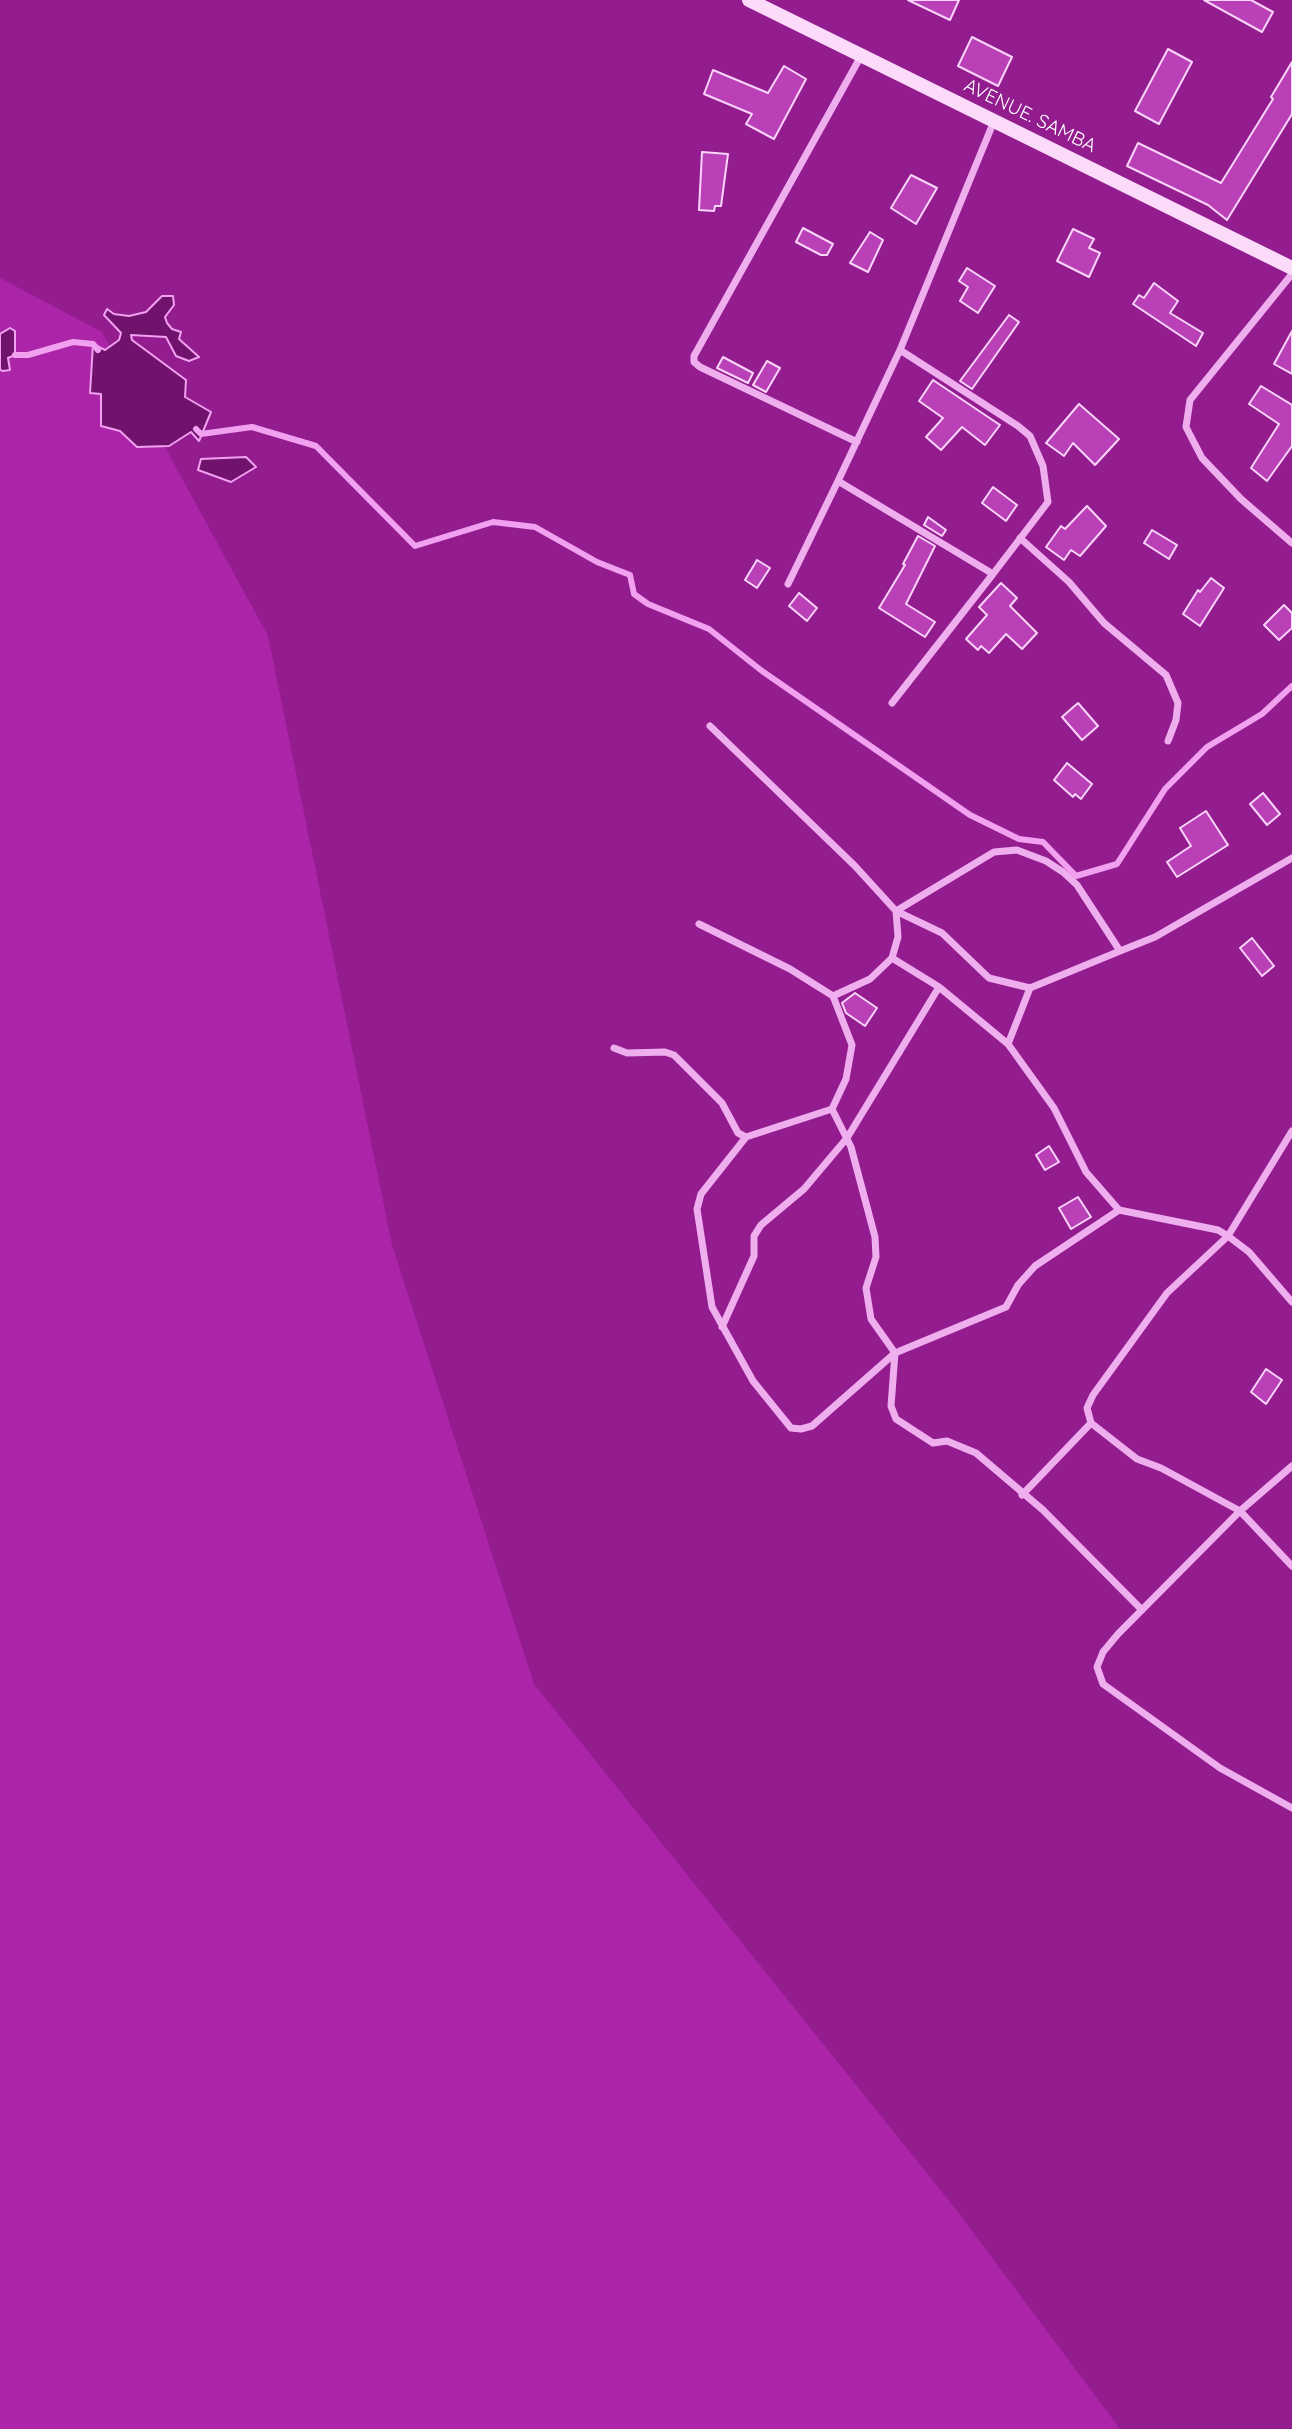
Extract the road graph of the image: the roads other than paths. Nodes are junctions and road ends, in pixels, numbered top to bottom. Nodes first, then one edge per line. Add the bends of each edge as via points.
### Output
1 (749, 0) edge
2 (861, 56) junction
3 (995, 120) junction
4 (1292, 268) edge
5 (1292, 274) edge
6 (900, 350) junction
7 (857, 442) junction
8 (838, 481) junction
9 (1020, 538) junction
10 (1292, 543) edge
11 (993, 574) junction
12 (788, 584) dead end
13 (892, 703) dead end
14 (710, 726) dead end
15 (1168, 741) dead end
16 (1292, 858) edge
17 (896, 911) junction
18 (699, 924) dead end
19 (1120, 951) junction
20 (892, 958) junction
21 (940, 987) junction
22 (1030, 988) junction
23 (834, 996) junction
24 (1008, 1044) junction
25 (614, 1048) dead end
26 (832, 1109) junction
27 (1292, 1131) edge
28 (746, 1137) junction
29 (847, 1138) junction
30 (1119, 1210) junction
31 (1228, 1236) junction
32 (1292, 1302) edge
33 (722, 1327) junction
34 (895, 1353) junction
35 (1091, 1423) junction
36 (1292, 1466) edge
37 (1022, 1495) junction
38 (1240, 1511) junction
39 (1292, 1566) edge
40 (1142, 1610) junction
41 (1292, 1808) edge

1 - 2 street, AVENUE. SAMBA
2 - 3 street, AVENUE. SAMBA
2 - 7 street via 694,356 700,367
3 - 4 street, AVENUE. SAMBA
3 - 6 street
5 - 10 street via 1190,400 1186,427 1202,458
6 - 7 street
6 - 9 street via 1030,436 1043,466 1048,502
7 - 8 street
8 - 11 street
8 - 12 street
9 - 11 street
9 - 15 street via 1069,582 1104,623 1167,675 1178,703
11 - 13 street
14 - 17 street
16 - 19 street via 1155,937
17 - 19 street via 994,852 1017,850 1046,861 1077,885
17 - 20 street via 898,937
17 - 22 street via 942,933 989,978
18 - 23 street
19 - 22 street
20 - 21 street
20 - 23 street via 870,979
21 - 24 street
21 - 29 street
22 - 24 street
23 - 26 street via 852,1045 846,1079
24 - 30 street via 1067,1130 1086,1172
25 - 28 street via 674,1055 722,1103 738,1133
26 - 28 street
26 - 29 street
27 - 31 street
28 - 33 street via 701,1194 697,1209 712,1307
29 - 33 street via 804,1189 761,1225 754,1236 754,1256
29 - 34 street via 875,1237 867,1305 871,1319
30 - 31 street via 1218,1230
30 - 34 street via 1035,1266 1006,1307
31 - 32 street via 1249,1252
31 - 35 street via 1167,1293 1093,1395 1087,1408
33 - 34 street via 753,1381 791,1428 812,1426
34 - 37 street via 891,1406 896,1419 933,1443 947,1441 976,1453
35 - 37 street
35 - 38 street via 1137,1459
36 - 38 street
37 - 40 street via 1043,1510
38 - 39 street
38 - 40 street
40 - 41 street via 1103,1652 1097,1667 1103,1684 1220,1768

